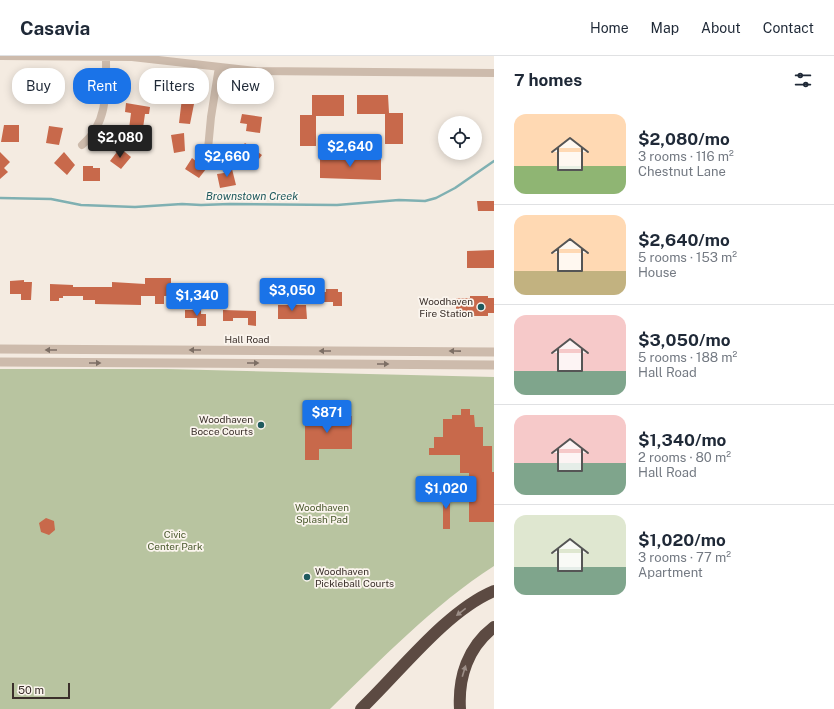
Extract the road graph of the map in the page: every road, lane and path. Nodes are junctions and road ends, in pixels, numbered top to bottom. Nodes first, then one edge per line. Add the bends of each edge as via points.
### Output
1 (0, 56) edge
2 (106, 56) edge
3 (219, 67) junction
4 (494, 73) edge
5 (82, 145) dead end
6 (208, 149) dead end
7 (0, 349) edge
8 (66, 350) junction
9 (227, 350) junction
10 (406, 351) junction
11 (494, 352) edge
12 (0, 362) edge
13 (66, 363) junction
14 (227, 363) junction
15 (406, 364) junction
16 (494, 365) edge
17 (494, 591) edge
18 (494, 627) edge
19 (361, 709) edge
20 (460, 709) edge

1 - 2 street
2 - 3 street via 148,58
2 - 5 street via 104,110 98,126
3 - 4 street via 256,71
3 - 6 street
8 -> 7 street, Hall Road
9 -> 8 street, Hall Road
8 - 13 street
10 -> 9 street, Hall Road
9 - 14 street
11 -> 10 street, Hall Road
10 - 15 street
12 - 13 street
13 -> 14 street
14 -> 15 street
15 - 16 street
17 -> 19 highway via 448,622
20 -> 18 highway via 460,683 464,669 478,642

